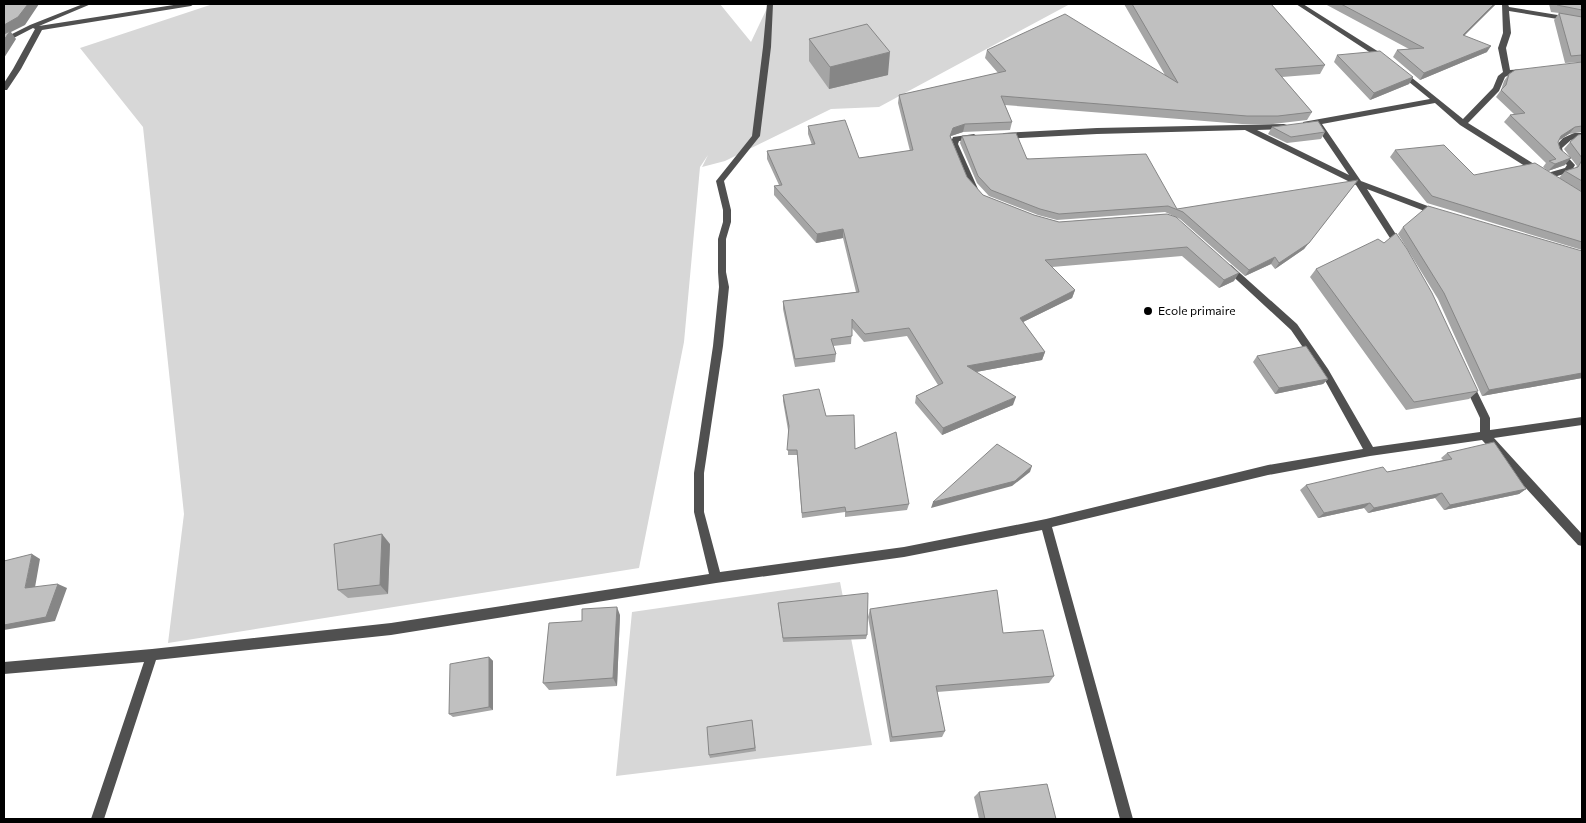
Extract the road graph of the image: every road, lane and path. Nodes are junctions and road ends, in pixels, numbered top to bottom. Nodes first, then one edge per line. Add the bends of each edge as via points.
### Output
1 (88, 4) edge
2 (191, 4) edge
3 (770, 4) edge
4 (1299, 4) edge
5 (1505, 6) edge
6 (1582, 20) edge
7 (36, 27) junction
8 (4, 41) edge
9 (1533, 70) edge
10 (1507, 73) junction
11 (4, 88) edge
12 (1435, 101) junction
13 (1317, 123) junction
14 (1463, 123) junction
15 (1244, 128) junction
16 (1582, 135) edge
17 (993, 136) edge
18 (983, 137) edge
19 (1547, 176) junction
20 (1356, 182) junction
21 (1560, 184) edge
22 (980, 195) edge
23 (1449, 217) edge
24 (1407, 259) edge
25 (1224, 263) edge
26 (1464, 373) edge
27 (1582, 421) edge
28 (1486, 436) junction
29 (1370, 452) junction
30 (1046, 524) junction
31 (1582, 541) edge
32 (716, 578) junction
33 (152, 655) junction
34 (4, 668) edge
35 (97, 819) edge
36 (1126, 819) edge

1 - 7 street
2 - 7 street
3 - 32 street via 756,136 720,181 727,210 722,239 724,287 699,473 699,512
4 - 12 street via 1387,59
5 - 6 street
5 - 10 street via 1506,33 1502,48
7 - 8 street
7 - 11 street via 17,70
9 - 10 street
10 - 14 street
12 - 13 street
12 - 14 street
13 - 15 street via 1273,129
13 - 20 street
14 - 19 street
15 - 17 street
15 - 20 street
16 - 19 street via 1563,140 1558,148 1571,167
18 - 22 street via 963,137 956,139 954,144 971,186
19 - 21 street
20 - 23 street
20 - 24 street
25 - 29 street via 1294,327 1325,372
26 - 28 street via 1485,418
27 - 28 street
28 - 29 street
28 - 31 street
29 - 30 street via 1268,470
30 - 32 street via 904,552
30 - 36 street
32 - 33 street via 391,629
33 - 34 street
33 - 35 street

